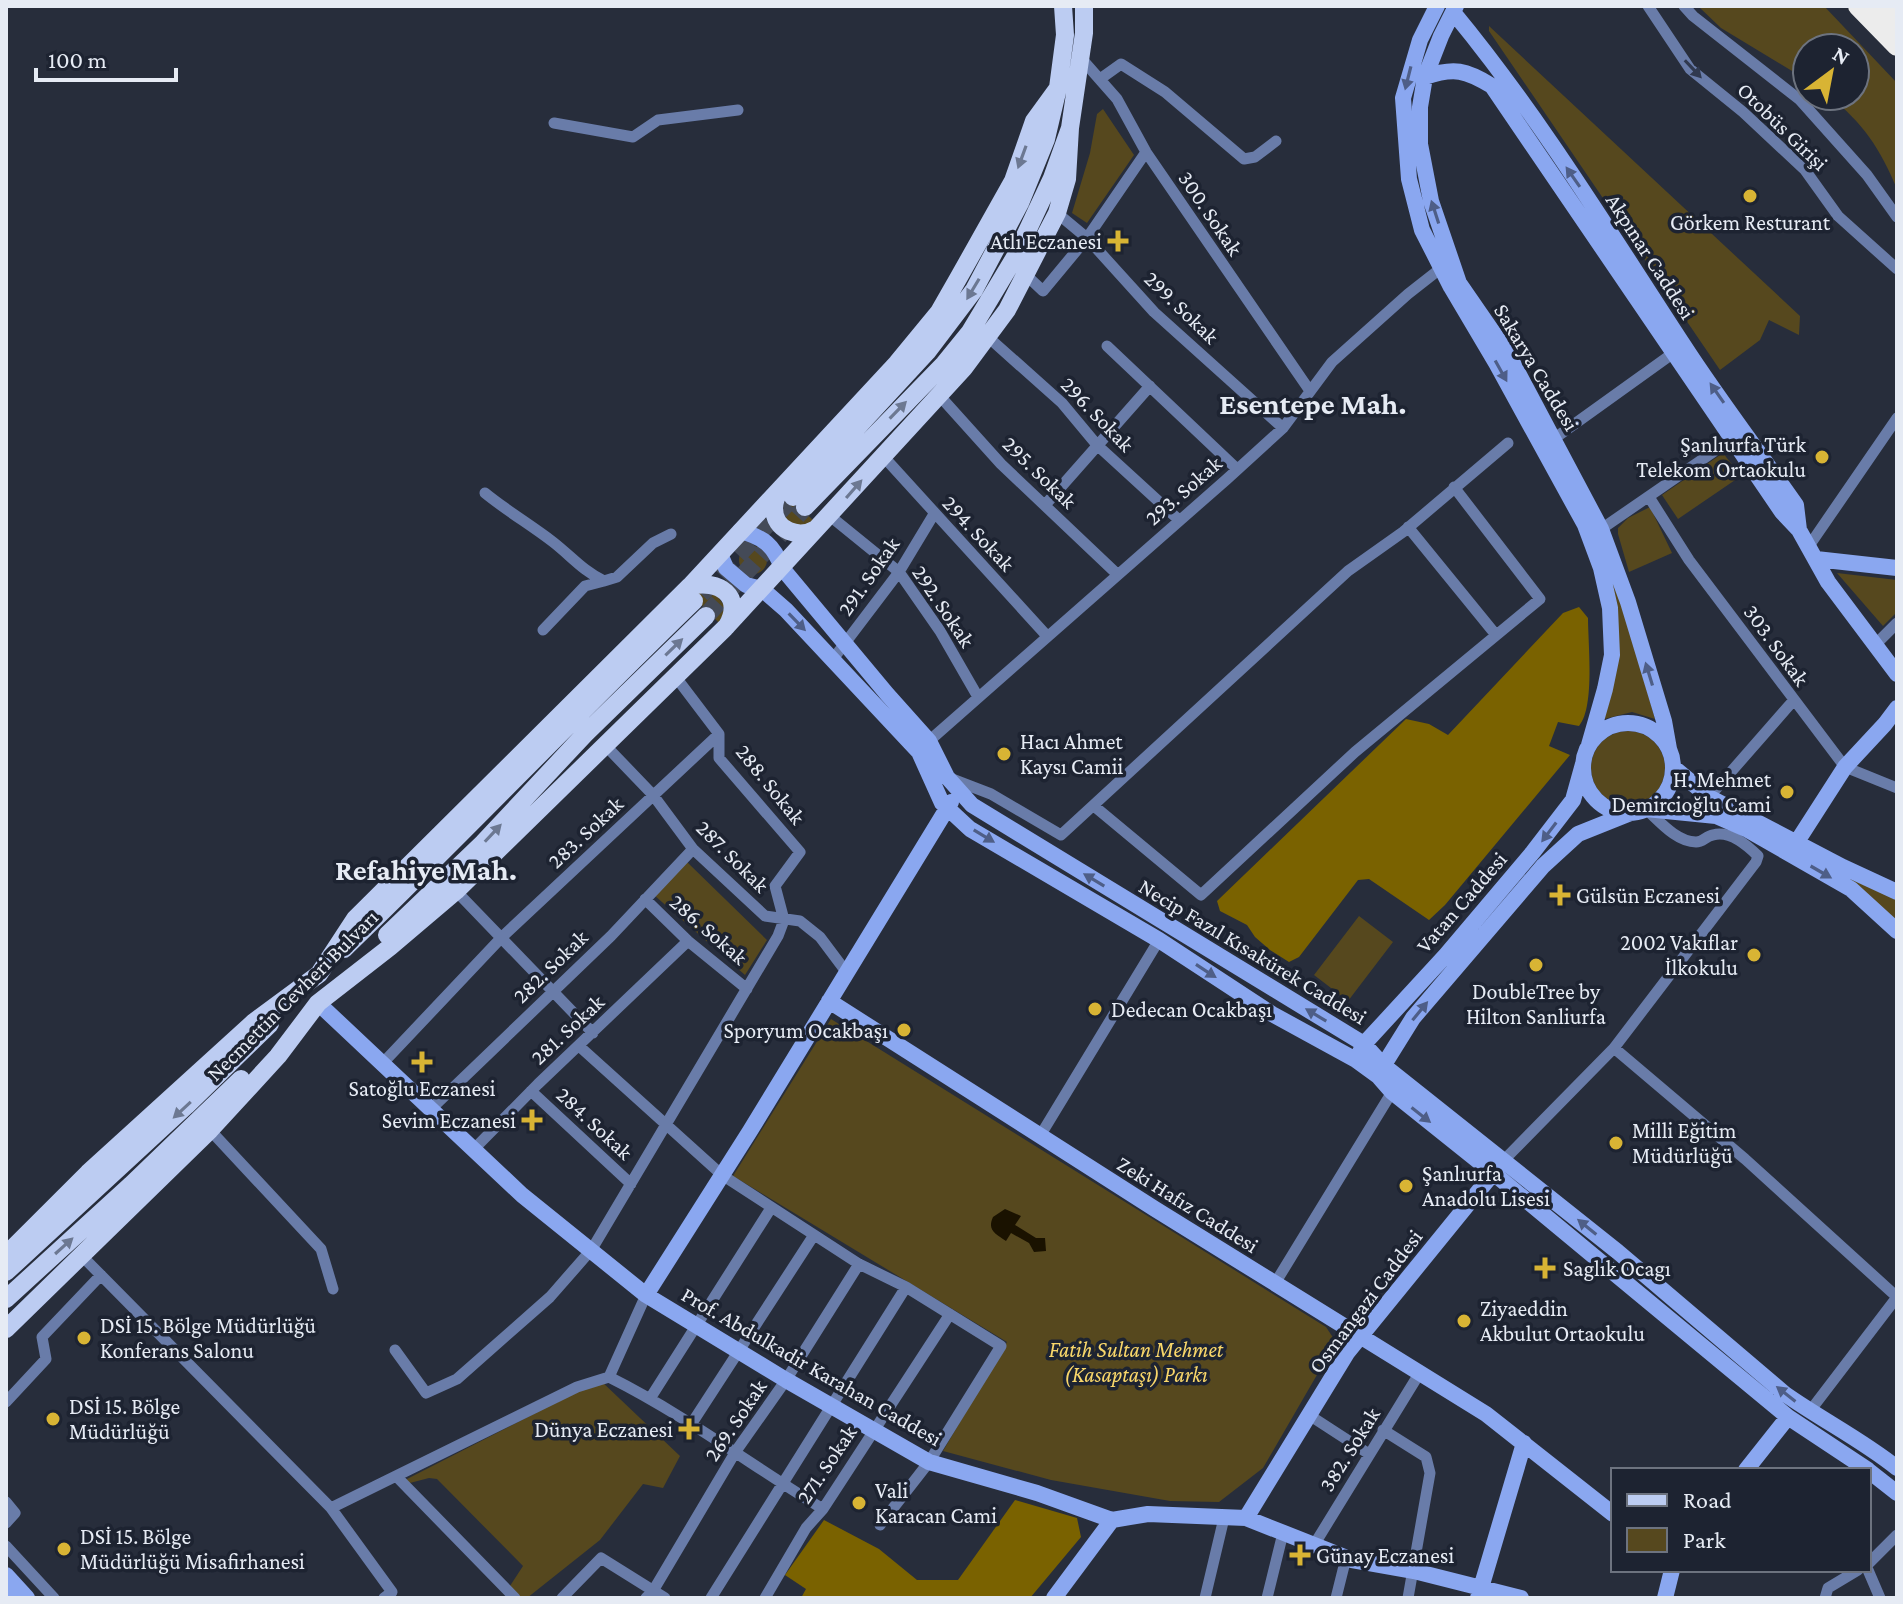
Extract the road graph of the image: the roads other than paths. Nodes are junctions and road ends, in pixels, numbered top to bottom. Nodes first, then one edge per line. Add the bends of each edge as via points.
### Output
1 (1063, 6) edge
2 (1084, 6) edge
3 (1648, 6) edge
4 (1684, 6) edge
5 (1858, 6) edge
6 (1882, 6) edge
7 (1449, 8) edge
8 (1897, 21) edge
9 (1897, 46) edge
10 (1080, 57) junction
11 (1425, 77) junction
12 (1100, 79) junction
13 (738, 110) dead end
14 (554, 123) dead end
15 (1070, 128) junction
16 (1276, 141) dead end
17 (1146, 152) junction
18 (1057, 213) junction
19 (1897, 217) edge
20 (1087, 238) junction
21 (1447, 264) junction
22 (1897, 269) edge
23 (1026, 275) junction
24 (988, 337) junction
25 (1107, 346) dead end
26 (1672, 354) junction
27 (1150, 386) junction
28 (1310, 391) junction
29 (938, 394) junction
30 (1897, 418) edge
31 (1283, 428) junction
32 (1555, 438) junction
33 (1732, 439) junction
34 (1508, 443) dead end
35 (1097, 445) junction
36 (883, 456) junction
37 (1237, 469) junction
38 (1454, 487) junction
39 (485, 493) dead end
40 (793, 497) junction
41 (1649, 497) junction
42 (1045, 505) junction
43 (934, 514) junction
44 (1179, 520) junction
45 (825, 521) junction
46 (1408, 527) junction
47 (1799, 530) junction
48 (740, 531) junction
49 (1596, 533) junction
50 (671, 534) dead end
51 (1813, 552) junction
52 (720, 554) junction
53 (782, 568) junction
54 (1897, 568) edge
55 (899, 572) junction
56 (1117, 574) junction
57 (604, 581) junction
58 (762, 589) junction
59 (697, 601) junction
60 (1897, 623) edge
61 (725, 628) junction
62 (543, 630) dead end
63 (1496, 635) junction
64 (1047, 636) junction
65 (845, 643) junction
66 (1876, 644) junction
67 (833, 659) junction
68 (1897, 674) edge
69 (675, 676) junction
70 (978, 697) junction
71 (1793, 701) junction
72 (1897, 708) edge
73 (719, 734) junction
74 (929, 741) junction
75 (605, 745) junction
76 (1589, 745) junction
77 (1669, 749) junction
78 (1583, 764) junction
79 (1673, 767) junction
80 (1845, 767) junction
81 (947, 777) junction
82 (1897, 788) edge
83 (960, 791) junction
84 (653, 795) junction
85 (1709, 797) junction
86 (1094, 806) junction
87 (947, 807) junction
88 (1639, 811) junction
89 (1793, 847) junction
90 (693, 849) junction
91 (456, 891) junction
92 (1897, 892) edge
93 (645, 899) junction
94 (784, 920) junction
95 (1897, 931) edge
96 (502, 937) junction
97 (1159, 940) junction
98 (688, 941) junction
99 (847, 973) junction
100 (319, 974) junction
101 (747, 989) junction
102 (551, 992) junction
103 (829, 1001) junction
104 (318, 1003) junction
105 (593, 1033) junction
106 (1364, 1044) junction
107 (579, 1046) junction
108 (1614, 1048) junction
109 (1356, 1060) junction
110 (381, 1065) junction
111 (1380, 1070) junction
112 (531, 1091) junction
113 (1392, 1092) junction
114 (431, 1109) junction
115 (666, 1127) junction
116 (210, 1130) junction
117 (1040, 1136) junction
118 (1449, 1137) junction
119 (475, 1148) junction
120 (1498, 1166) junction
121 (722, 1175) junction
122 (631, 1184) junction
123 (1479, 1189) junction
124 (1517, 1194) junction
125 (771, 1208) junction
126 (814, 1235) junction
127 (592, 1249) junction
128 (6, 1255) edge
129 (81, 1255) junction
130 (859, 1264) junction
131 (6, 1272) edge
132 (101, 1275) junction
133 (1274, 1285) junction
134 (906, 1287) junction
135 (333, 1289) dead end
136 (646, 1295) junction
137 (1897, 1297) edge
138 (6, 1299) edge
139 (950, 1314) junction
140 (697, 1326) junction
141 (6, 1329) edge
142 (1360, 1338) junction
143 (395, 1350) dead end
144 (741, 1351) junction
145 (1419, 1374) junction
146 (609, 1377) junction
147 (786, 1380) junction
148 (651, 1397) junction
149 (6, 1402) edge
150 (832, 1406) junction
151 (1810, 1411) junction
152 (1309, 1415) junction
153 (1788, 1417) junction
154 (692, 1423) junction
155 (1383, 1430) junction
156 (872, 1431) junction
157 (1524, 1443) junction
158 (736, 1451) junction
159 (1369, 1454) junction
160 (929, 1462) junction
161 (1748, 1468) edge
162 (1865, 1468) edge
163 (1897, 1468) edge
164 (1871, 1472) edge
165 (396, 1476) junction
166 (783, 1484) junction
167 (1897, 1493) edge
168 (6, 1502) edge
169 (331, 1508) junction
170 (823, 1509) junction
171 (1611, 1512) edge
172 (1224, 1518) junction
173 (1246, 1518) junction
174 (1112, 1520) junction
175 (6, 1523) edge
176 (880, 1525) dead end
177 (1283, 1533) junction
178 (1897, 1535) edge
179 (1314, 1545) junction
180 (6, 1546) edge
181 (1346, 1558) junction
182 (1871, 1561) edge
183 (1414, 1571) junction
184 (1672, 1572) edge
185 (1855, 1572) edge
186 (1869, 1572) edge
187 (6, 1575) edge
188 (1480, 1592) edge
189 (650, 1594) edge
190 (27, 1598) edge
191 (54, 1598) edge
192 (384, 1598) edge
193 (515, 1598) edge
194 (562, 1598) edge
195 (665, 1598) edge
196 (711, 1598) edge
197 (765, 1598) edge
198 (1054, 1598) edge
199 (1205, 1598) edge
200 (1267, 1598) edge
201 (1336, 1598) edge
202 (1408, 1598) edge
203 (1521, 1598) edge
204 (1665, 1598) edge
205 (1825, 1598) edge
206 (1880, 1598) edge

1 -> 40 main road via 1065,35 1046,139 974,290 927,352
2 - 10 main road
3 -> 22 street, Otobüs Girişi via 1690,69 1805,170 1838,216
4 - 19 street via 1800,100
5 - 9 highway
6 - 8 highway
7 - 11 main road, Sakarya Caddesi
7 -> 21 main road, Sakarya Caddesi via 1420,40 1403,98 1409,179 1422,230
47 -> 7 main road, Akpınar Caddesi via 1796,505 1549,142
10 - 12 street, 300. Sokak
10 - 15 main road
21 -> 11 main road, Sakarya Caddesi via 1420,144
11 - 26 main road, Akpınar Caddesi via 1460,71 1492,86
12 - 16 street via 1121,64 1165,92 1244,159
12 - 17 street, 300. Sokak
13 - 14 street via 658,120 633,137
15 - 18 main road via 1067,179
40 -> 15 main road via 944,364 970,332 1021,245
17 - 20 street
17 - 28 street, 300. Sokak
18 - 20 street, 299. Sokak
18 - 23 main road
20 - 23 street via 1043,291
20 - 31 street, 299. Sokak via 1154,312
21 - 28 street, 293. Sokak via 1332,362
21 - 32 main road, Sakarya Caddesi via 1508,354
21 -> 49 main road, Sakarya Caddesi via 1496,363
23 - 24 main road
24 - 29 main road
24 - 35 street, 296. Sokak via 1062,403
25 - 27 street
26 - 32 street
26 - 33 main road, Akpınar Caddesi
27 - 35 street
27 - 37 street
28 - 31 street, 293. Sokak
29 - 36 main road
29 - 42 street, 295. Sokak
30 - 51 street
31 - 37 street, 293. Sokak
32 - 49 main road, Sakarya Caddesi
33 - 41 street
33 - 47 main road, Akpınar Caddesi
34 - 38 street
35 - 42 street
35 - 44 street, 296. Sokak
36 - 43 street, 294. Sokak
45 -> 36 main road
37 - 44 street, 293. Sokak
38 - 46 street
38 - 63 street via 1540,599
39 - 57 street
40 - 45 main road via 773,511 788,532 809,533
40 - 48 main road
41 - 49 street
41 - 71 street, 303. Sokak
42 - 56 street, 295. Sokak
43 - 55 street, 291. Sokak
43 - 64 street, 294. Sokak
44 - 56 street, 293. Sokak
45 - 53 main road
45 - 55 street, 292. Sokak
46 - 63 street
46 - 86 street via 1348,571
47 - 51 main road, Akpınar Caddesi
48 - 52 main road
48 - 53 main road, Necip Fazıl Kısakürek Caddesi via 761,537 776,551
49 - 76 main road, Sakarya Caddesi via 1610,608 1612,655
77 -> 49 main road, Sakarya Caddesi via 1628,602
50 - 57 street via 653,543 617,577
51 - 54 main road
51 - 66 main road, Akpınar Caddesi via 1828,582
52 - 58 main road, Necip Fazıl Kısakürek Caddesi via 726,568 746,585
52 - 59 main road
53 - 58 main road
53 - 65 main road, Necip Fazıl Kısakürek Caddesi
55 - 65 street, 291. Sokak
55 - 70 street, 292. Sokak
56 - 64 street, 293. Sokak
57 - 62 street via 585,586
58 - 61 main road
58 -> 67 main road, Necip Fazıl Kısakürek Caddesi
59 - 61 main road via 708,583 727,593 732,608
59 - 100 main road, Necmettin Cevheri Bulvarı
104 -> 59 main road, Necmettin Cevheri Bulvarı via 483,843 585,734
60 - 66 street
61 - 69 main road
63 - 86 street via 1355,752 1201,895
64 - 70 street, 293. Sokak
65 - 67 street, 291. Sokak
65 - 74 main road, Necip Fazıl Kısakürek Caddesi
66 - 68 main road, Akpınar Caddesi
67 - 87 main road, Necip Fazıl Kısakürek Caddesi via 919,752
69 - 73 street, 288. Sokak
69 - 75 main road
70 - 74 street, 293. Sokak
71 - 80 street, 303. Sokak
71 - 85 street
72 - 80 main road
73 - 84 street, 283. Sokak
73 - 94 street, 288. Sokak via 719,758 800,852 775,886
74 - 81 main road, Necip Fazıl Kısakürek Caddesi
75 - 84 street, 287. Sokak
75 - 91 main road
76 - 77 main road via 1598,734 1623,723 1650,729
76 - 78 main road
77 - 79 main road
78 - 88 main road via 1597,800 1620,812
78 -> 106 main road, Vatan Caddesi via 1573,800 1533,852
79 - 85 main road
79 - 88 main road via 1666,792
80 - 82 street, 303. Sokak
80 - 89 main road
81 - 83 main road, Necip Fazıl Kısakürek Caddesi
81 - 86 street via 991,794 1061,835
83 - 87 main road
106 -> 83 main road, Necip Fazıl Kısakürek Caddesi via 972,805
84 - 90 street, 287. Sokak
84 - 96 street, 283. Sokak
85 - 89 main road
87 -> 97 main road, Necip Fazıl Kısakürek Caddesi via 970,829
87 - 99 main road
88 - 89 main road via 1716,816
88 - 108 street via 1693,842 1723,835 1758,856
111 -> 88 main road, Vatan Caddesi via 1413,1018 1543,866 1578,834
89 - 92 main road
89 -> 95 main road
90 - 93 street, 282. Sokak
90 - 94 street, 287. Sokak via 765,916
91 - 96 street
91 - 104 main road
93 - 98 street, 286. Sokak
93 - 102 street, 282. Sokak
94 - 99 street, 287. Sokak via 800,921 820,937
94 - 101 street
96 - 102 street
96 - 110 street, 283. Sokak
97 -> 109 main road, Necip Fazıl Kısakürek Caddesi via 1272,1014
97 - 117 street
98 - 101 street, 286. Sokak
98 - 105 street, 281. Sokak
99 - 103 main road
100 - 128 main road via 254,1022
100 -> 131 main road, Necmettin Cevheri Bulvarı
101 - 115 street
102 - 105 street
102 - 114 street, 282. Sokak
103 - 117 main road, Zeki Hafız Caddesi
103 - 121 main road
104 - 110 main road, Prof. Abdulkadir Karahan Caddesi
104 - 116 main road
138 -> 104 main road, Necmettin Cevheri Bulvarı
105 - 107 street, 281. Sokak
106 - 109 main road, Vatan Caddesi
106 - 111 main road, Necip Fazıl Kısakürek Caddesi
107 - 112 street, 281. Sokak
107 - 115 street
108 - 120 street
108 - 137 street
109 - 111 main road, Necip Fazıl Kısakürek Caddesi
110 - 114 main road, Prof. Abdulkadir Karahan Caddesi
111 - 113 main road, Necip Fazıl Kısakürek Caddesi
111 - 120 main road, Necip Fazıl Kısakürek Caddesi
112 - 119 street, 281. Sokak
112 - 122 street, 284. Sokak
113 -> 118 main road, Necip Fazıl Kısakürek Caddesi
113 - 133 street
114 - 119 main road, Prof. Abdulkadir Karahan Caddesi
115 - 121 street
115 - 122 street
116 - 129 main road
116 - 135 street via 321,1249
117 - 133 main road, Zeki Hafız Caddesi
118 - 120 main road, Necip Fazıl Kısakürek Caddesi
118 - 123 main road via 1475,1170
119 - 127 main road, Prof. Abdulkadir Karahan Caddesi via 522,1195
120 - 123 main road, Osmangazi Caddesi
120 - 124 main road, Necip Fazıl Kısakürek Caddesi
151 -> 120 main road, Necip Fazıl Kısakürek Caddesi
121 - 125 street
121 - 136 main road
122 - 127 street
123 - 124 main road via 1496,1186
123 - 142 main road, Osmangazi Caddesi
124 - 153 main road, Necip Fazıl Kısakürek Caddesi
125 - 126 street
125 - 140 street
126 - 130 street
126 - 144 street
127 - 136 main road, Prof. Abdulkadir Karahan Caddesi
127 - 143 street via 550,1297 457,1379 426,1393
129 - 132 street
129 - 141 main road
130 - 134 street
130 - 147 street, 269. Sokak
132 - 149 street via 42,1337 46,1359
132 - 169 street
133 - 142 main road, Zeki Hafız Caddesi
134 - 139 street
134 - 150 street
136 - 140 main road, Prof. Abdulkadir Karahan Caddesi
136 - 146 street
137 - 151 street
139 - 156 street, 271. Sokak
139 - 160 street via 1001,1346
140 - 144 main road, Prof. Abdulkadir Karahan Caddesi
140 - 148 street
142 - 145 main road, Zeki Hafız Caddesi
142 - 152 main road, Osmangazi Caddesi
144 - 147 main road, Prof. Abdulkadir Karahan Caddesi
144 - 154 street
145 - 155 street, 382. Sokak
145 - 157 main road, Zeki Hafız Caddesi
146 - 148 street
146 - 165 street via 577,1387
147 - 150 main road, Prof. Abdulkadir Karahan Caddesi
147 - 158 street, 269. Sokak
148 - 154 street
150 - 156 main road, Prof. Abdulkadir Karahan Caddesi
150 - 166 street
151 - 163 main road, Necip Fazıl Kısakürek Caddesi
152 - 159 street
152 - 173 main road, Osmangazi Caddesi
153 - 161 main road
153 - 162 main road, Necip Fazıl Kısakürek Caddesi
154 - 158 street
155 - 159 street, 382. Sokak
155 - 183 street via 1426,1457 1430,1473
156 - 160 main road, Prof. Abdulkadir Karahan Caddesi
156 - 170 street, 271. Sokak
157 - 171 main road, Zeki Hafız Caddesi
157 - 188 main road
158 - 166 street
158 - 189 street, 269. Sokak
159 - 179 street, 382. Sokak
160 - 174 main road, Prof. Abdulkadir Karahan Caddesi
160 - 176 street
164 - 167 main road, Necip Fazıl Kısakürek Caddesi
165 - 169 street
165 - 193 street
166 - 170 street
166 - 196 street
168 - 175 street via 15,1513
169 - 192 street via 392,1592
170 - 197 street, 271. Sokak
172 - 173 main road, Prof. Abdulkadir Karahan Caddesi
172 - 174 main road, Prof. Abdulkadir Karahan Caddesi via 1148,1514
172 - 199 street
173 - 177 main road, Prof. Abdulkadir Karahan Caddesi
174 - 198 main road
177 - 179 main road, Prof. Abdulkadir Karahan Caddesi
177 - 200 street
178 - 182 street
179 - 181 main road, Prof. Abdulkadir Karahan Caddesi
180 - 191 street
181 - 183 main road, Prof. Abdulkadir Karahan Caddesi
181 - 201 street
183 - 188 main road, Prof. Abdulkadir Karahan Caddesi
183 - 202 street
184 - 204 main road
185 - 205 street via 1828,1588
186 - 206 street
187 - 190 main road
188 - 203 main road, Prof. Abdulkadir Karahan Caddesi
189 - 194 street via 601,1558
189 - 195 street

